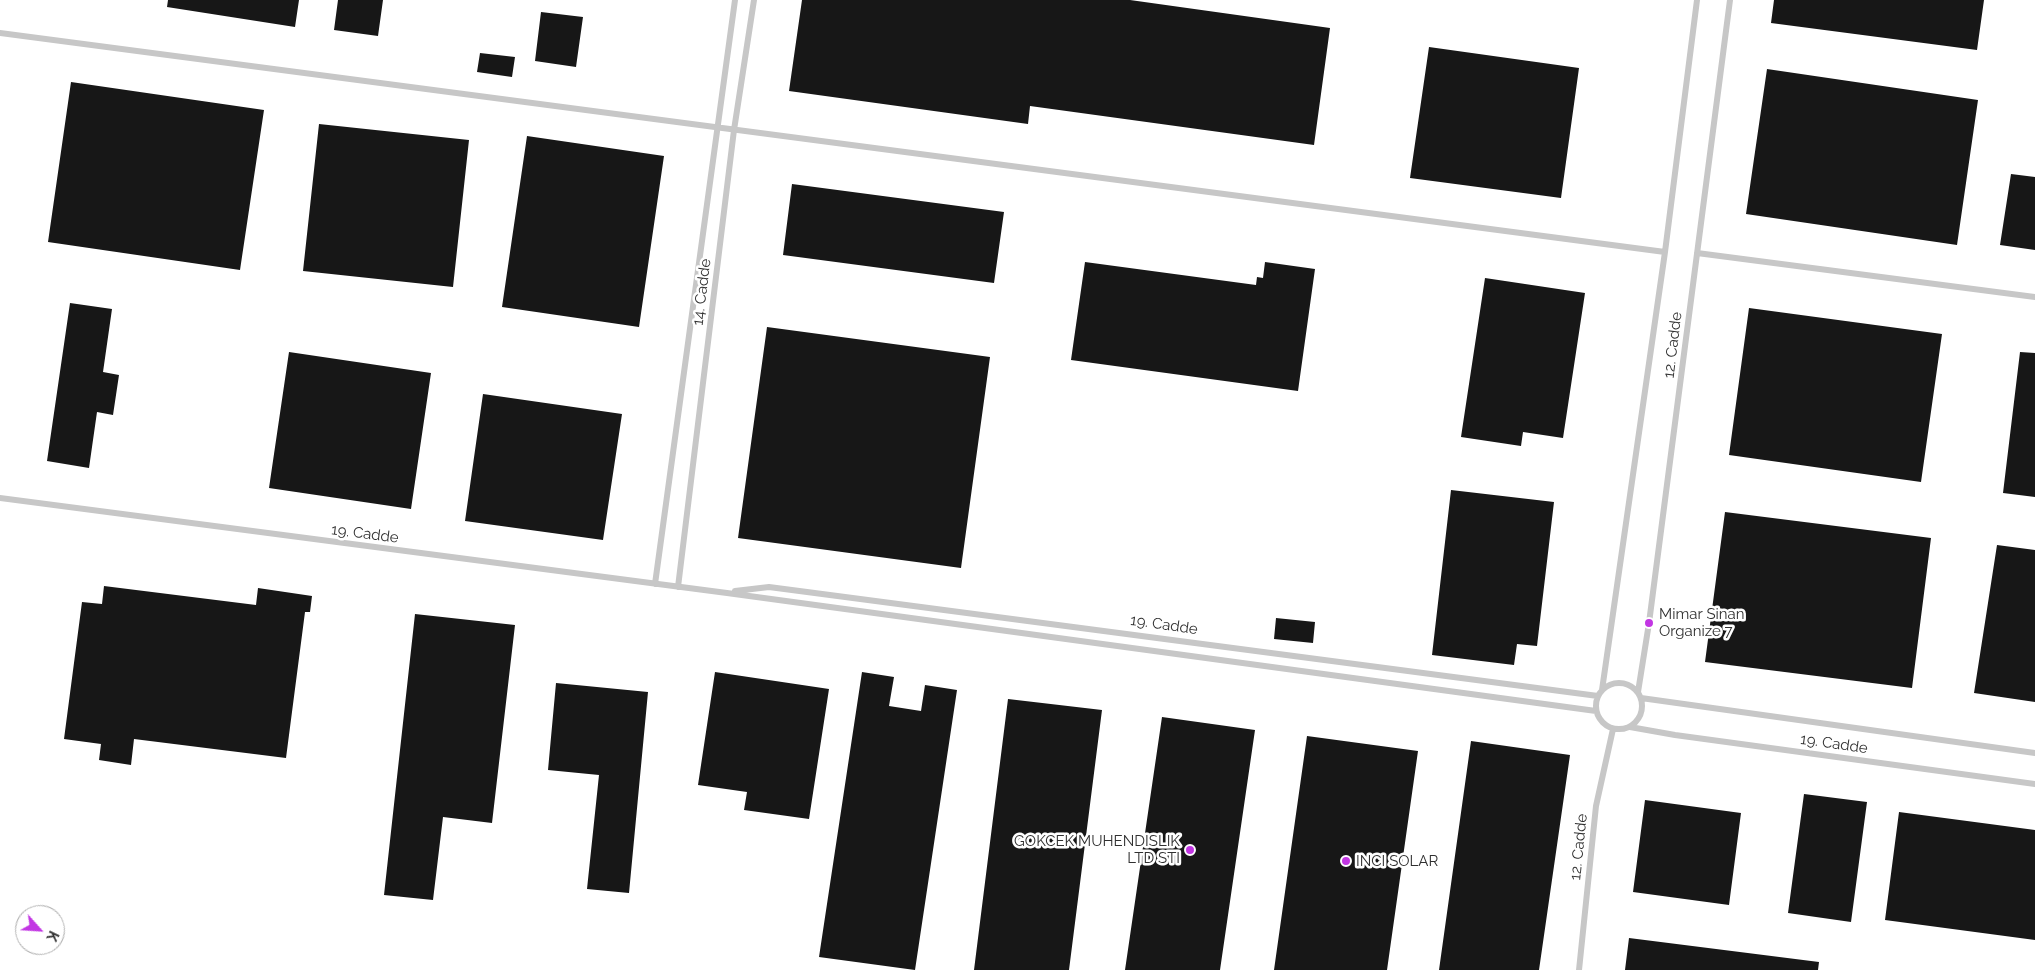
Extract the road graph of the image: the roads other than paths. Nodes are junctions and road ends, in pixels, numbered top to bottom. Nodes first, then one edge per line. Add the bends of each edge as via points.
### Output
1 (734, 0) edge
2 (754, 0) edge
3 (1697, 0) edge
4 (1730, 0) edge
5 (0, 33) edge
6 (716, 128) junction
7 (734, 130) junction
8 (1665, 252) junction
9 (1697, 253) junction
10 (2035, 297) edge
11 (0, 498) edge
12 (655, 584) junction
13 (678, 587) junction
14 (727, 593) junction
15 (1600, 693) junction
16 (1639, 695) junction
17 (1596, 711) junction
18 (1630, 727) junction
19 (1613, 729) junction
20 (2035, 753) edge
21 (2035, 784) edge
22 (1579, 970) edge

1 - 6 lane
2 - 7 lane, 14. Cadde
3 - 8 lane, 12. Cadde
4 - 9 lane, 12. Cadde
5 - 6 lane
6 - 7 lane
6 - 12 lane
7 - 8 lane
7 - 13 lane, 14. Cadde
8 - 15 lane, 12. Cadde
9 - 10 lane
9 - 16 lane, 12. Cadde
11 - 12 lane, 19. Cadde
12 - 13 lane, 19. Cadde
13 - 14 lane, 19. Cadde
14 - 15 lane, 19. Cadde via 769,587
14 - 17 lane, 19. Cadde
15 - 16 lane via 1607,686 1620,682
15 - 17 lane
16 - 18 lane via 1642,711
16 - 20 lane, 19. Cadde
17 - 19 lane via 1602,722
18 - 19 lane
18 - 21 lane, 19. Cadde via 1675,736
19 - 22 lane, 12. Cadde via 1596,806

